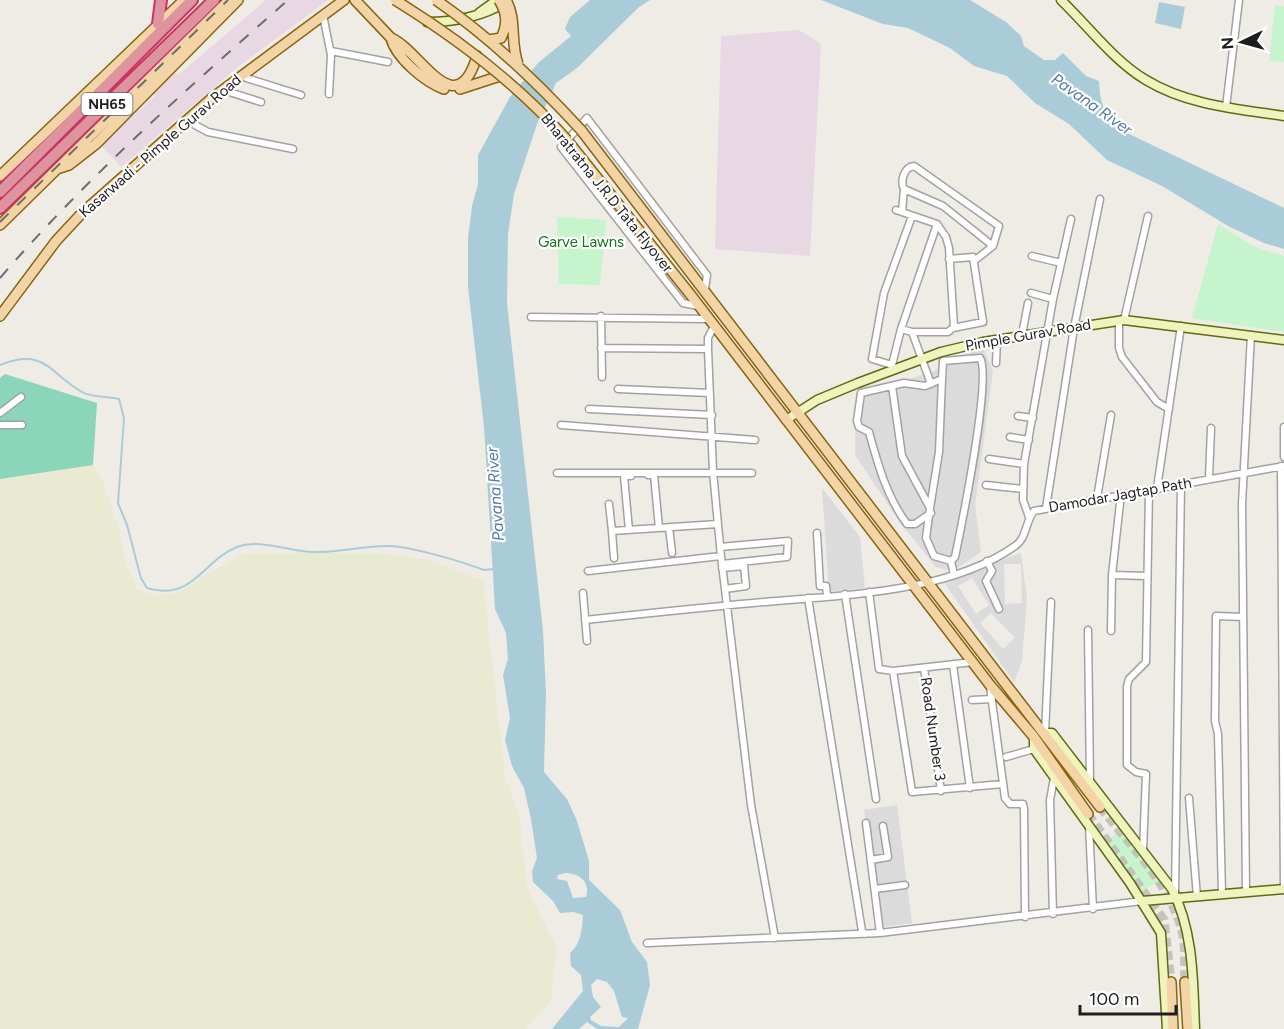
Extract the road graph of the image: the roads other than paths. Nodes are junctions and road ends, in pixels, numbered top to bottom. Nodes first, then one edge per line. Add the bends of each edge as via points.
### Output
1 (161, 0) edge
2 (184, 0) edge
3 (192, 0) edge
4 (214, 0) edge
5 (229, 0) edge
6 (238, 0) edge
7 (344, 0) edge
8 (355, 0) edge
9 (388, 0) edge
10 (395, 0) edge
11 (435, 0) edge
12 (498, 0) edge
13 (507, 0) edge
14 (1061, 0) edge
15 (1239, 0) edge
16 (478, 13) junction
17 (323, 15) junction
18 (158, 24) junction
19 (391, 38) junction
20 (489, 40) junction
21 (331, 51) junction
22 (477, 56) junction
23 (388, 62) dead end
24 (518, 65) junction
25 (240, 76) junction
26 (500, 76) junction
27 (223, 90) junction
28 (328, 94) dead end
29 (301, 95) dead end
30 (261, 102) dead end
31 (1226, 107) junction
32 (1284, 116) edge
33 (186, 120) junction
34 (293, 149) dead end
35 (55, 170) junction
36 (0, 176) edge
37 (904, 189) junction
38 (0, 192) edge
39 (1100, 199) dead end
40 (0, 208) edge
41 (912, 216) junction
42 (1148, 216) dead end
43 (1071, 219) dead end
44 (937, 224) junction
45 (0, 225) edge
46 (993, 246) junction
47 (1032, 256) dead end
48 (949, 259) junction
49 (974, 261) junction
50 (1061, 263) junction
51 (705, 290) junction
52 (1031, 293) dead end
53 (1053, 299) junction
54 (1028, 303) dead end
55 (699, 306) junction
56 (0, 316) edge
57 (601, 316) junction
58 (531, 317) dead end
59 (1122, 321) junction
60 (711, 322) junction
61 (1181, 326) junction
62 (953, 328) junction
63 (1074, 328) junction
64 (901, 329) junction
65 (1047, 331) junction
66 (912, 333) junction
67 (1022, 335) junction
68 (1251, 335) junction
69 (997, 339) junction
70 (1284, 340) edge
71 (601, 348) junction
72 (708, 348) junction
73 (921, 362) junction
74 (996, 363) dead end
75 (602, 377) dead end
76 (942, 379) junction
77 (931, 384) junction
78 (892, 386) junction
79 (618, 389) dead end
80 (710, 393) junction
81 (21, 397) dead end
82 (589, 409) dead end
83 (1169, 409) junction
84 (798, 411) junction
85 (0, 413) edge
86 (712, 415) junction
87 (1111, 415) dead end
88 (1018, 416) dead end
89 (1033, 417) junction
90 (786, 420) junction
91 (0, 425) edge
92 (22, 425) dead end
93 (561, 425) dead end
94 (1284, 427) edge
95 (1210, 428) dead end
96 (713, 437) junction
97 (1010, 437) dead end
98 (1029, 440) junction
99 (755, 441) dead end
100 (1284, 458) edge
101 (988, 459) dead end
102 (1024, 465) junction
103 (1283, 466) edge
104 (713, 472) junction
105 (752, 472) dead end
106 (1244, 472) junction
107 (557, 473) dead end
108 (1209, 478) junction
109 (1181, 484) junction
110 (986, 485) dead end
111 (1157, 488) junction
112 (1023, 489) junction
113 (1149, 490) junction
114 (1121, 494) junction
115 (1097, 498) junction
116 (609, 504) dead end
117 (1046, 508) junction
118 (931, 510) junction
119 (1029, 517) junction
120 (718, 524) junction
121 (669, 527) junction
122 (659, 528) junction
123 (629, 530) junction
124 (612, 531) junction
125 (817, 533) dead end
126 (720, 547) junction
127 (672, 554) dead end
128 (614, 558) dead end
129 (951, 561) junction
130 (987, 561) junction
131 (722, 563) junction
132 (588, 571) dead end
133 (954, 575) junction
134 (1112, 575) junction
135 (1147, 576) junction
136 (930, 581) junction
137 (912, 584) junction
138 (725, 589) junction
139 (869, 592) junction
140 (583, 593) dead end
141 (845, 594) junction
142 (827, 596) junction
143 (808, 598) junction
144 (1051, 602) dead end
145 (727, 605) junction
146 (999, 609) dead end
147 (1243, 617) junction
148 (585, 620) junction
149 (1089, 630) dead end
150 (1111, 631) dead end
151 (586, 640) dead end
152 (972, 662) junction
153 (953, 665) junction
154 (924, 668) junction
155 (894, 671) junction
156 (990, 685) junction
157 (992, 699) junction
158 (972, 700) dead end
159 (1045, 733) junction
160 (1034, 737) junction
161 (1034, 749) junction
162 (1006, 757) dead end
163 (1054, 778) junction
164 (1090, 782) junction
165 (1003, 784) junction
166 (970, 788) junction
167 (941, 791) junction
168 (1189, 798) dead end
169 (876, 800) dead end
170 (1100, 807) tunnel mouth
171 (1088, 814) tunnel mouth
172 (866, 823) dead end
173 (1089, 825) junction
174 (883, 826) dead end
175 (1143, 851) junction
176 (871, 860) junction
177 (905, 885) dead end
178 (1284, 889) edge
179 (875, 890) junction
180 (1246, 892) junction
181 (1222, 894) junction
182 (1176, 897) junction
183 (1197, 897) junction
184 (1142, 901) junction
185 (1093, 909) junction
186 (1053, 914) junction
187 (1025, 917) junction
188 (880, 933) junction
189 (866, 934) junction
190 (775, 938) junction
191 (647, 943) dead end
192 (1171, 982) tunnel mouth
193 (1185, 982) tunnel mouth
194 (1167, 1029) edge
195 (1173, 1029) edge
196 (1188, 1029) edge
197 (1195, 1029) edge

1 - 18 highway
2 - 18 main road
3 - 38 highway, NH65
4 - 40 highway, NH65
5 - 35 main road
6 - 35 main road via 96,144 69,165
7 - 17 main road, Kasarwadi - Pimple Gurav Road
8 - 19 main road
9 - 16 street via 426,22 457,20
10 - 22 main road, Bharatratna J.R.D Tata Flyover, bridge
11 - 20 main road, Bharatratna J.R.D Tata Flyover, bridge
12 - 16 street
12 - 20 main road, bridge via 505,11 505,30 501,38
13 - 16 street via 490,11
13 - 24 main road, bridge
14 - 31 street via 1144,79 1183,97
15 - 31 street
17 - 21 street
17 - 25 main road, Kasarwadi - Pimple Gurav Road
18 - 36 main road
19 - 22 main road via 399,41 436,78 449,84 468,78
19 - 26 main road via 410,65 442,89 456,90
20 - 24 main road, Bharatratna J.R.D Tata Flyover, bridge
21 - 23 street
21 - 28 street
22 - 26 main road, Bharatratna J.R.D Tata Flyover, bridge
24 - 51 main road, Bharatratna J.R.D Tata Flyover, bridge via 580,130
25 - 27 main road, Kasarwadi - Pimple Gurav Road
25 - 29 street
26 - 55 main road, Bharatratna J.R.D Tata Flyover, bridge via 567,140
27 - 30 street
27 - 33 main road, Kasarwadi - Pimple Gurav Road
31 - 32 street
33 - 34 street via 208,132
33 - 56 main road, Kasarwadi - Pimple Gurav Road via 67,228
35 - 45 main road
37 - 41 street via 899,211
37 - 46 street via 943,206
37 - 46 street via 906,171 914,166 999,226
39 - 63 street
41 - 44 street
41 - 64 street via 884,293 872,359 892,365
42 - 59 street
43 - 50 street
44 - 48 street via 946,237
44 - 64 street
46 - 49 street
47 - 50 street
48 - 49 street via 972,255
48 - 62 street
49 - 62 street via 983,322
50 - 53 street
51 - 55 street via 707,275 587,118 561,147 683,303
51 - 84 main road, Bharatratna J.R.D Tata Flyover
52 - 53 street
53 - 65 street
54 - 67 street
55 - 60 main road, Bharatratna J.R.D Tata Flyover
57 - 58 street
57 - 60 street
57 - 71 street
59 - 61 street, Pimple Gurav Road
59 - 63 street, Pimple Gurav Road
59 - 83 street via 1122,357 1157,402
60 - 72 street
60 - 90 main road, Bharatratna J.R.D Tata Flyover
61 - 68 street, Pimple Gurav Road
61 - 83 street
62 - 66 street via 948,332
63 - 65 street, Pimple Gurav Road
63 - 117 street
64 - 66 street
65 - 67 street, Pimple Gurav Road
65 - 89 street
66 - 73 street
67 - 69 street, Pimple Gurav Road
68 - 70 street, Pimple Gurav Road
68 - 106 street
69 - 73 street, Pimple Gurav Road via 951,349
69 - 74 street
71 - 72 street
71 - 75 street
72 - 80 street
73 - 77 street
73 - 84 street, Pimple Gurav Road via 858,383
76 - 77 street
76 - 118 street via 939,452
76 - 129 street via 943,361 969,357 982,360 970,489
77 - 78 street
78 - 118 street via 902,456
78 - 118 street via 861,393 859,427 869,432 882,477 907,524 915,524
79 - 80 street
80 - 86 street
81 - 85 street
82 - 86 street
83 - 111 street
84 - 90 street, Pimple Gurav Road
84 - 136 main road, Bharatratna J.R.D Tata Flyover
86 - 96 street
87 - 115 street
88 - 89 street
89 - 98 street
90 - 137 main road, Bharatratna J.R.D Tata Flyover
91 - 92 street
93 - 96 street
94 - 100 street
95 - 108 street
96 - 99 street
96 - 104 street
97 - 98 street
98 - 102 street
101 - 102 street
102 - 112 street
103 - 106 street, Damodar Jagtap Path
103 - 178 street
104 - 105 street
104 - 107 street
104 - 120 street
106 - 108 street, Damodar Jagtap Path
106 - 147 street
108 - 109 street, Damodar Jagtap Path
109 - 111 street, Damodar Jagtap Path
109 - 182 street
110 - 112 street
111 - 113 street, Damodar Jagtap Path
112 - 119 street
113 - 114 street, Damodar Jagtap Path
113 - 135 street
114 - 115 street, Damodar Jagtap Path
114 - 134 street
115 - 117 street, Damodar Jagtap Path
116 - 124 street
117 - 119 street, Damodar Jagtap Path
118 - 129 street via 926,538 930,551
119 - 130 street, Damodar Jagtap Path via 1024,536 1016,546
120 - 121 street
120 - 126 street
121 - 122 street
121 - 127 street
122 - 123 street
122 - 123 street via 654,475 624,477
123 - 124 street
124 - 128 street
125 - 142 street via 819,586 826,586
126 - 131 street
126 - 131 street via 788,541 787,557
129 - 133 street
130 - 133 street, Damodar Jagtap Path
130 - 146 street via 992,572 986,581
131 - 132 street
131 - 138 street
131 - 138 street via 746,569 746,586
133 - 136 street, Damodar Jagtap Path
134 - 135 street
134 - 150 street
135 - 175 street via 1146,662 1127,686 1126,765 1146,774
136 - 137 street, Damodar Jagtap Path
136 - 159 main road, Bharatratna J.R.D Tata Flyover
137 - 139 street, Damodar Jagtap Path
137 - 152 main road, Bharatratna J.R.D Tata Flyover
138 - 145 street
139 - 141 street, Damodar Jagtap Path
139 - 155 street via 878,666
140 - 148 street
141 - 142 street, Damodar Jagtap Path
141 - 169 street
142 - 143 street, Damodar Jagtap Path
143 - 145 street, Damodar Jagtap Path
143 - 189 street via 862,931
144 - 159 street
145 - 148 street, Damodar Jagtap Path
145 - 190 street via 751,805
147 - 180 street
147 - 181 street via 1216,616 1215,721
148 - 151 street
149 - 164 street
152 - 153 street
152 - 156 main road, Bharatratna J.R.D Tata Flyover
153 - 154 street
153 - 166 street
154 - 155 street
154 - 167 street, Road Number 3
155 - 167 street via 910,790 917,794
156 - 157 street
156 - 160 main road, Bharatratna J.R.D Tata Flyover
157 - 158 street
157 - 165 street
159 - 164 street via 1052,733
159 - 170 main road, Bharatratna J.R.D Tata Flyover
160 - 161 street
160 - 171 main road, Bharatratna J.R.D Tata Flyover
161 - 162 street
161 - 163 street
163 - 173 street
163 - 186 street via 1050,800
164 - 175 street
165 - 166 street
165 - 187 street via 1007,802 1023,804 1024,809
166 - 167 street
168 - 183 street
172 - 176 street
173 - 184 street
173 - 185 street
174 - 176 street via 888,857
175 - 182 street
176 - 179 street
177 - 179 street
178 - 180 street
179 - 188 street
180 - 181 street
181 - 183 street
182 - 183 street
182 - 184 street
182 - 197 street via 1188,928
184 - 185 street
184 - 194 street via 1161,933
185 - 186 street
186 - 187 street
187 - 188 street
188 - 189 street
189 - 190 street
190 - 191 street
192 - 195 main road
193 - 196 main road

